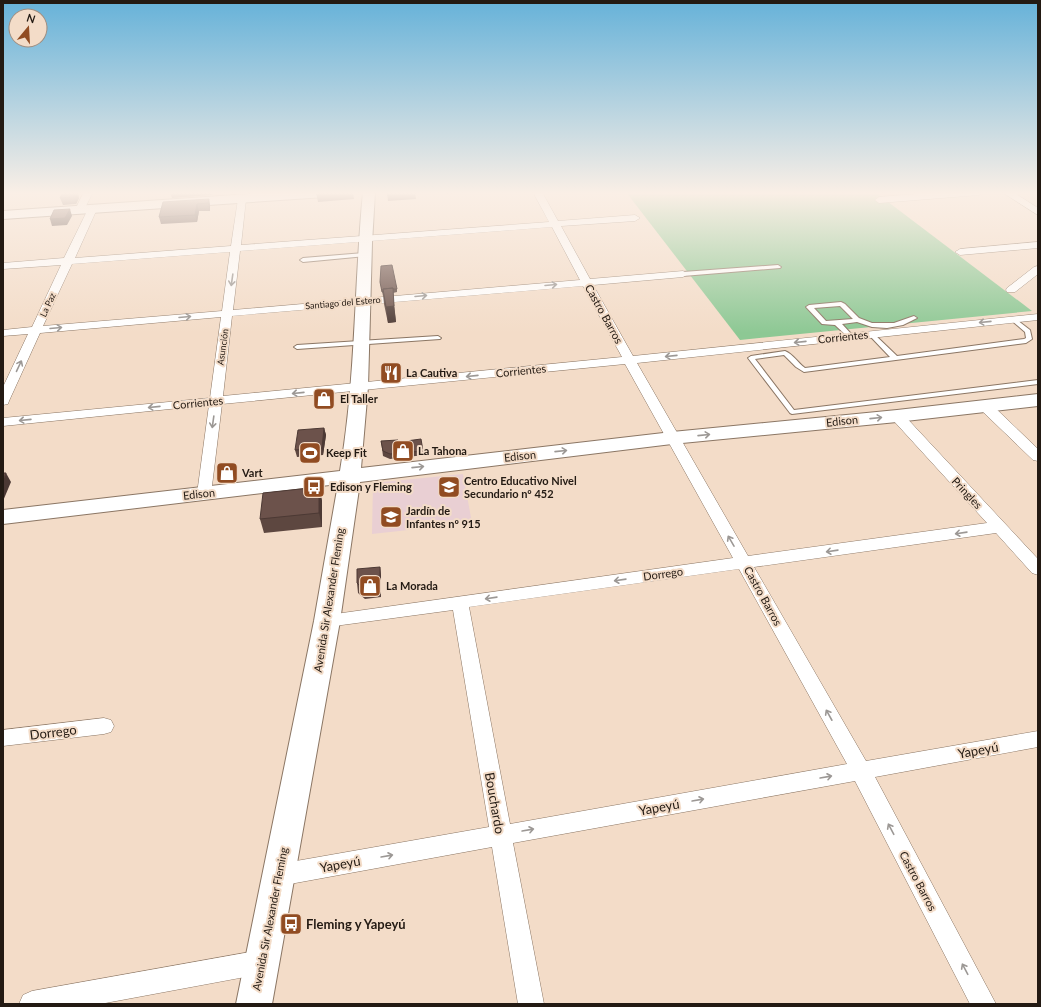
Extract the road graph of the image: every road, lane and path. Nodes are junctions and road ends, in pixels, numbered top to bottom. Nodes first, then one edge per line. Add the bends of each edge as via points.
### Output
1 (76, 239) edge
2 (238, 239) edge
3 (353, 239) edge
4 (366, 239) edge
5 (563, 239) edge
6 (1038, 244) edge
7 (237, 248) junction
8 (960, 252) dead end
9 (364, 255) junction
10 (303, 260) dead end
11 (68, 261) junction
12 (3, 266) edge
13 (778, 267) dead end
14 (1038, 269) edge
15 (683, 274) joint
16 (586, 282) junction
17 (1012, 290) dead end
18 (362, 301) junction
19 (228, 313) junction
20 (1038, 317) edge
21 (914, 318) dead end
22 (1013, 319) junction
23 (859, 320) junction
24 (837, 323) junction
25 (36, 330) junction
26 (3, 333) edge
27 (871, 334) junction
28 (850, 337) junction
29 (438, 338) dead end
30 (360, 343) junction
31 (297, 347) dead end
32 (895, 358) junction
33 (629, 360) junction
34 (1038, 382) edge
35 (359, 387) junction
36 (1038, 400) edge
37 (3, 401) edge
38 (216, 401) junction
39 (985, 406) junction
40 (897, 416) junction
41 (3, 422) edge
42 (672, 438) junction
43 (1038, 457) edge
44 (349, 475) junction
45 (204, 494) junction
46 (3, 517) edge
47 (1000, 528) junction
48 (744, 563) junction
49 (1038, 569) edge
50 (460, 603) junction
51 (327, 621) junction
52 (104, 726) dead end
53 (3, 738) edge
54 (1038, 739) edge
55 (861, 771) junction
56 (501, 835) junction
57 (279, 875) junction
58 (261, 962) junction
59 (32, 1004) edge
60 (254, 1004) edge
61 (531, 1004) edge
62 (983, 1004) edge

1 - 11 street, La Paz
2 - 7 street, Asunción
3 - 7 street
4 - 9 street, Avenida Sir Alexander Fleming
5 - 16 street, Castro Barros
6 - 8 street
7 - 11 street
7 -> 19 street, Asunción
9 - 10 lane
9 - 18 street, Avenida Sir Alexander Fleming
11 - 12 street
11 - 25 street, La Paz
13 - 15 lane
14 - 17 street
15 - 16 street, Santiago del Estero
18 -> 16 street, Santiago del Estero
16 - 33 street, Castro Barros
18 - 19 street, Santiago del Estero
18 - 30 street, Avenida Sir Alexander Fleming
25 -> 19 street, Santiago del Estero
19 - 38 street, Asunción
20 - 22 street, Corrientes
21 - 23 lane via 906,323 877,326
22 -> 27 street, Corrientes
22 - 32 lane via 1028,331 1029,339
23 - 24 lane
23 - 24 lane via 841,304 809,307 824,323
24 - 28 lane
25 - 26 street, Santiago del Estero
37 -> 25 street, La Paz
27 - 28 street, Corrientes
27 - 32 lane
28 -> 33 street, Corrientes
29 - 30 lane
30 - 31 lane
30 - 35 street, Avenida Sir Alexander Fleming
32 - 34 lane via 804,370 785,353 751,358 792,412
33 -> 35 street, Corrientes
33 - 42 street, Castro Barros
35 -> 38 street, Corrientes
35 - 44 street, Avenida Sir Alexander Fleming
36 - 39 street, Edison
38 -> 41 street, Corrientes
38 -> 45 street, Asunción
39 - 40 street, Edison
39 - 43 street
42 -> 40 street, Edison
40 - 47 street, Pringles
44 -> 42 street, Edison
48 -> 42 street, Castro Barros
44 - 45 street, Edison
44 - 51 street, Avenida Sir Alexander Fleming
45 - 46 street, Edison
47 -> 48 street, Dorrego
47 - 49 street, Pringles
48 -> 50 street, Dorrego
55 -> 48 street, Castro Barros
50 - 51 street, Dorrego
50 - 56 street, Bouchardo
51 - 57 street, Avenida Sir Alexander Fleming
52 - 53 street, Dorrego
54 - 55 street, Yapeyú
56 -> 55 street, Yapeyú
62 -> 55 street, Castro Barros
57 -> 56 street, Yapeyú
56 - 61 street, Bouchardo
57 - 58 street, Avenida Sir Alexander Fleming
58 - 59 street
58 - 60 street, Avenida Sir Alexander Fleming

